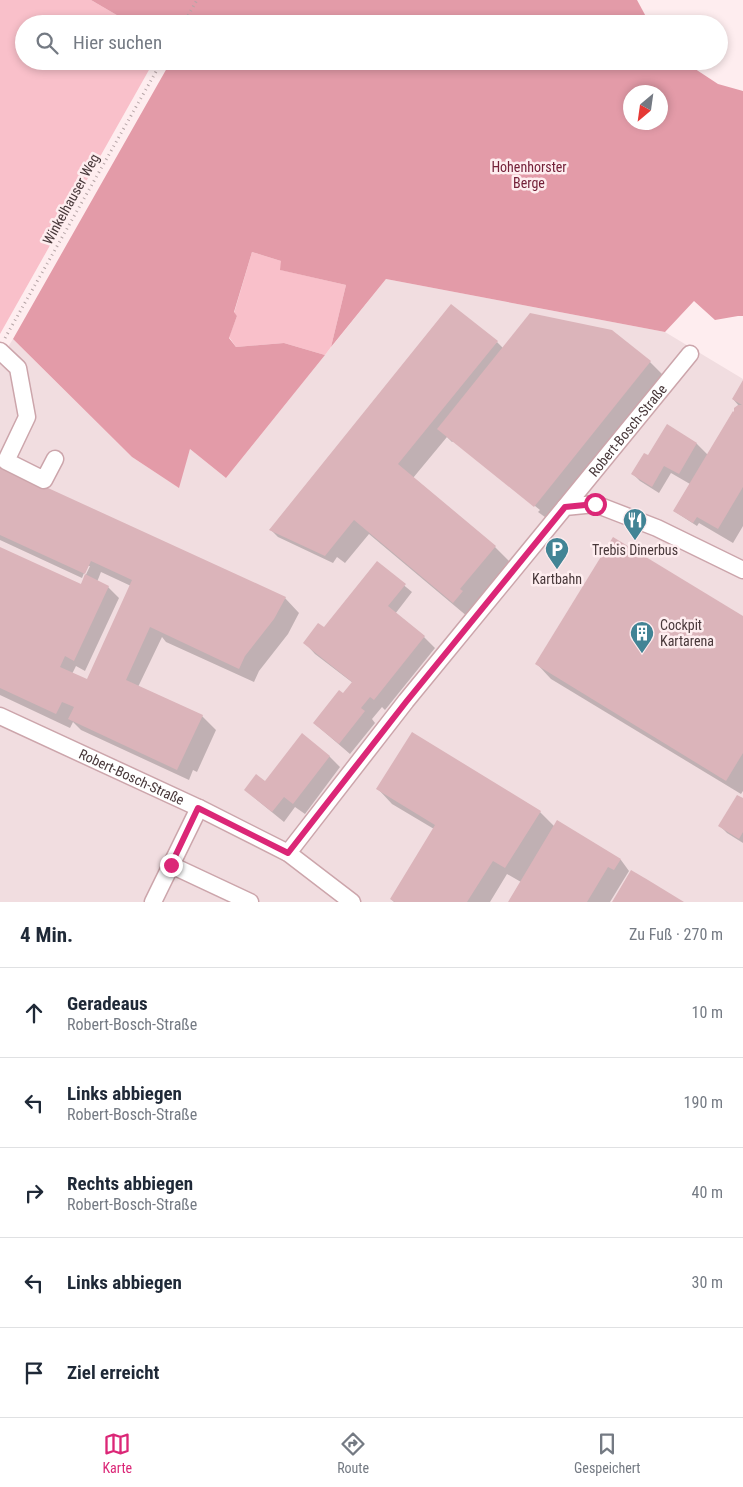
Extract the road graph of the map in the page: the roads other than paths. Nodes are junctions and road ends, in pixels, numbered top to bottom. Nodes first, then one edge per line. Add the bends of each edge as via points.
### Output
1 (2, 347) edge
2 (690, 354) dead end
3 (55, 459) dead end
4 (565, 507) junction
5 (743, 570) edge
6 (0, 716) edge
7 (198, 808) junction
8 (288, 853) junction
9 (171, 865) junction
10 (153, 902) edge
11 (250, 902) edge
12 (352, 902) edge

1 - 3 street via 18,368 27,417 6,461 44,480
2 - 4 street, Robert-Bosch-Straße
4 - 5 street via 595,504 657,528
4 - 8 street, Robert-Bosch-Straße
6 - 7 street, Robert-Bosch-Straße
7 - 8 street, Robert-Bosch-Straße
7 - 9 street
8 - 12 street, Robert-Bosch-Straße
9 - 10 street
9 - 11 street

